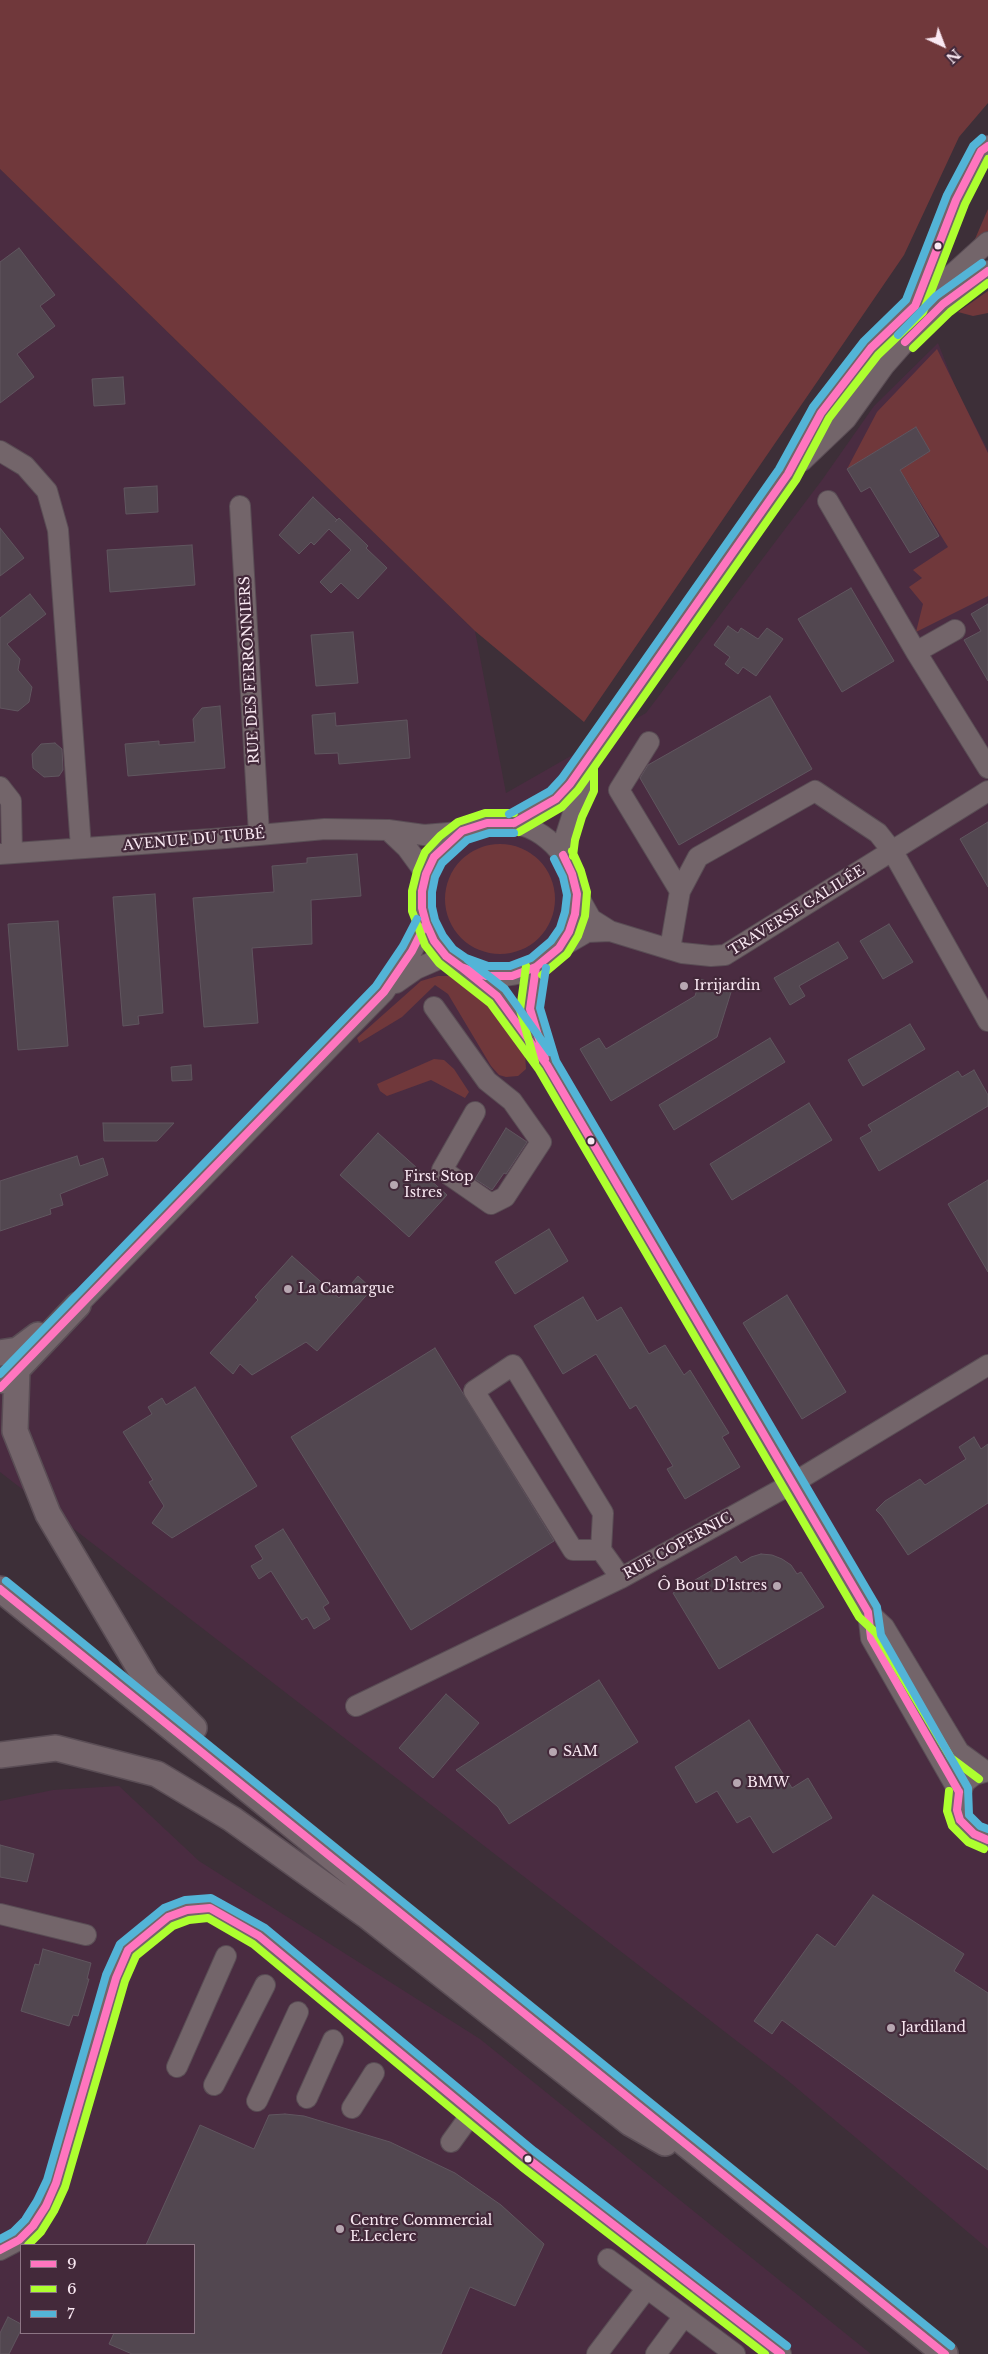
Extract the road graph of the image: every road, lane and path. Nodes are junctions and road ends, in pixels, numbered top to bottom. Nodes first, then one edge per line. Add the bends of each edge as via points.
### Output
1 (988, 146) edge
2 (988, 242) edge
3 (988, 271) edge
4 (915, 306) junction
5 (0, 451) edge
6 (788, 474) junction
7 (828, 501) dead end
8 (240, 506) dead end
9 (955, 630) dead end
10 (916, 652) junction
11 (649, 742) dead end
12 (583, 766) junction
13 (988, 768) edge
14 (0, 787) edge
15 (988, 792) edge
16 (514, 823) junction
17 (388, 830) junction
18 (462, 831) junction
19 (259, 834) junction
20 (81, 848) junction
21 (893, 852) junction
22 (6, 854) edge
23 (563, 855) junction
24 (426, 874) junction
25 (680, 891) junction
26 (577, 894) junction
27 (426, 924) junction
28 (610, 932) junction
29 (559, 948) junction
30 (670, 949) junction
31 (454, 962) junction
32 (536, 967) junction
33 (384, 992) junction
34 (434, 1006) dead end
35 (988, 1021) edge
36 (547, 1065) junction
37 (475, 1112) dead end
38 (78, 1305) joint
39 (8, 1361) edge
40 (988, 1365) edge
41 (0, 1388) edge
42 (793, 1483) junction
43 (601, 1550) junction
44 (621, 1578) junction
45 (0, 1589) edge
46 (868, 1612) junction
47 (356, 1706) dead end
48 (0, 1754) edge
49 (986, 1771) edge
50 (959, 1792) junction
51 (294, 1827) junction
52 (987, 1838) edge
53 (0, 1914) edge
54 (86, 1935) dead end
55 (226, 1956) dead end
56 (265, 1985) dead end
57 (298, 2012) dead end
58 (333, 2040) dead end
59 (177, 2067) dead end
60 (374, 2072) dead end
61 (214, 2085) dead end
62 (307, 2098) dead end
63 (257, 2101) dead end
64 (352, 2108) dead end
65 (472, 2113) junction
66 (451, 2142) dead end
67 (733, 2183) junction
68 (0, 2250) edge
69 (608, 2259) dead end
70 (646, 2288) junction
71 (684, 2316) junction
72 (722, 2350) edge
73 (597, 2354) edge
74 (656, 2354) edge
75 (781, 2354) edge
76 (945, 2354) edge

1 - 4 street via 981,151 956,200
2 - 4 street
3 - 6 street via 943,304 914,332 884,366 846,420
4 - 6 street via 871,348 821,413
5 - 20 street via 25,466 47,491 58,530
6 - 12 street
7 - 10 street
8 - 19 street, RUE DES FERRONNIERS
9 - 10 street
10 - 13 street
11 - 25 street via 619,790
12 - 16 street via 556,799
12 - 23 street via 584,789 565,838
14 - 22 street via 11,801
15 - 21 street, TRAVERSE GALILÉE
16 - 18 street via 487,823
16 - 23 street via 533,829 550,840
17 - 18 street, AVENUE DU TUBÉ via 424,835
17 - 19 street, AVENUE DU TUBÉ via 325,829
17 - 24 street via 407,848
18 - 24 street via 440,850
19 - 20 street, AVENUE DU TUBÉ
20 - 22 street, AVENUE DU TUBÉ
21 - 25 street via 878,833 815,791 698,857
21 - 30 street, TRAVERSE GALILÉE via 725,955 711,956
21 - 35 street
23 - 26 street
24 - 27 street via 422,899
25 - 30 street
26 - 28 street, TRAVERSE GALILÉE via 591,919
26 - 29 street via 572,923
27 - 31 street via 434,941
27 - 33 street
28 - 29 street, TRAVERSE GALILÉE via 587,932
28 - 30 street, TRAVERSE GALILÉE
29 - 32 street
31 - 32 street via 486,976 512,976
31 - 33 street via 416,969
31 - 36 street via 496,996
32 - 36 street via 530,1010
33 - 38 street
34 - 37 street via 487,1081 512,1101 541,1142 505,1197 491,1204 442,1170
36 - 42 street
38 - 39 main road
39 - 41 main road
39 - 51 main road via 15,1431 48,1514 147,1681
40 - 42 street, RUE COPERNIC
42 - 44 street, RUE COPERNIC
42 - 46 street
43 - 43 street via 603,1512 513,1365 474,1391 574,1550
43 - 44 street
44 - 47 street, RUE COPERNIC
45 - 51 main road
46 - 49 street via 884,1627 959,1752
46 - 50 street via 871,1638
48 - 67 main road via 56,1748 157,1774 232,1819 366,1915 630,2123
49 - 50 street via 969,1778
50 - 52 street via 957,1810 960,1820 970,1831
51 - 67 main road
53 - 54 street
55 - 59 street
56 - 61 street
57 - 63 street
58 - 62 street
60 - 64 street
65 - 66 street
65 - 68 street via 259,1936 210,1908 187,1910 168,1917 128,1950 116,1978 56,2183 33,2226 19,2240
65 - 75 street
67 - 76 main road
69 - 70 street
70 - 71 street
70 - 73 street
71 - 72 street
71 - 74 street

